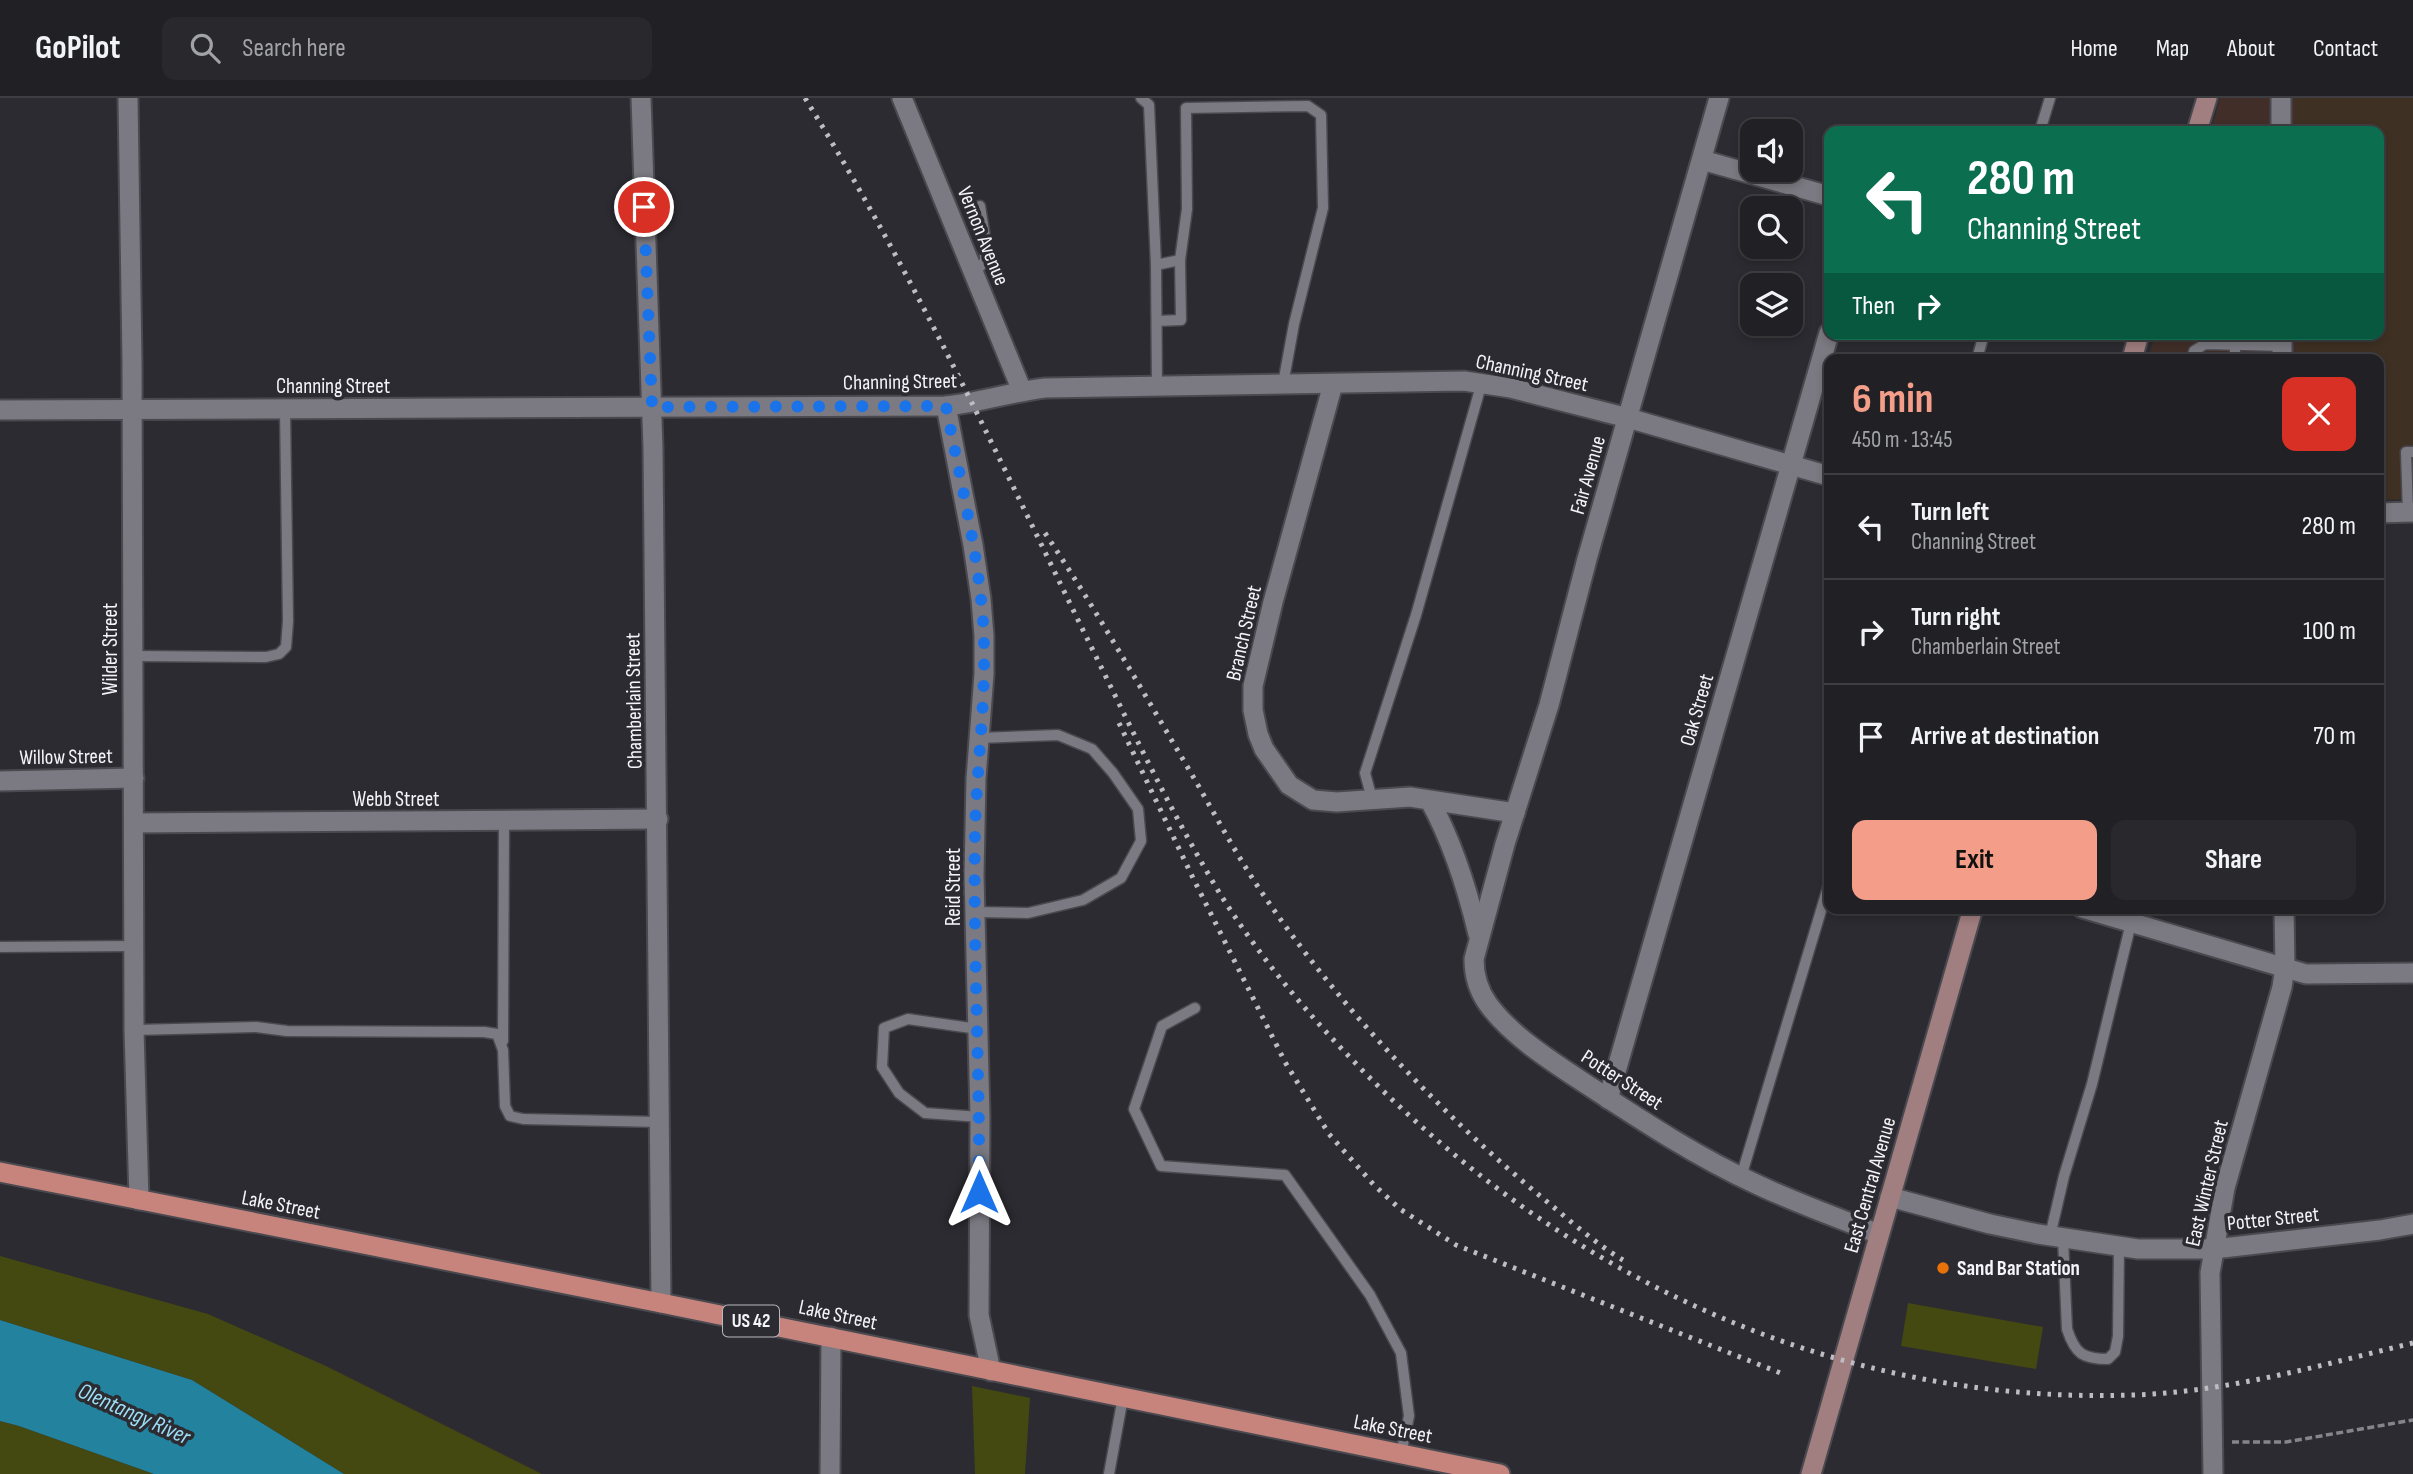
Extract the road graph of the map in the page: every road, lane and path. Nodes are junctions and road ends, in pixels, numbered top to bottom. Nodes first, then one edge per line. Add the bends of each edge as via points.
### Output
1 (128, 98) edge
2 (641, 98) edge
3 (902, 98) edge
4 (1141, 98) edge
5 (1719, 98) edge
6 (2050, 98) edge
7 (2207, 98) edge
8 (2281, 98) edge
9 (2042, 126) edge
10 (2199, 126) edge
11 (2281, 126) edge
12 (1702, 160) junction
13 (1824, 195) edge
14 (980, 206) dead end
15 (1180, 260) junction
16 (1156, 265) junction
17 (973, 273) junction
18 (1157, 321) junction
19 (1827, 340) edge
20 (2235, 345) junction
21 (2282, 346) edge
22 (2193, 354) edge
23 (2235, 354) edge
24 (1482, 382) junction
25 (1283, 384) junction
26 (1333, 384) junction
27 (1157, 387) junction
28 (1022, 391) junction
29 (946, 406) junction
30 (652, 407) junction
31 (132, 409) junction
32 (285, 409) junction
33 (0, 410) edge
34 (1628, 418) junction
35 (2413, 452) edge
36 (1791, 465) junction
37 (1824, 475) edge
38 (2410, 512) edge
39 (2384, 513) edge
40 (133, 656) junction
41 (979, 738) junction
42 (134, 778) junction
43 (0, 781) edge
44 (1372, 799) junction
45 (1430, 801) junction
46 (1515, 813) junction
47 (658, 819) junction
48 (504, 821) junction
49 (134, 823) junction
50 (1499, 863) joint
51 (1824, 901) edge
52 (975, 912) junction
53 (1971, 914) edge
54 (2110, 914) edge
55 (2284, 914) edge
56 (2129, 918) edge
57 (1479, 938) junction
58 (134, 946) junction
59 (0, 947) edge
60 (2285, 967) junction
61 (2413, 973) edge
62 (1195, 1008) dead end
63 (978, 1029) junction
64 (134, 1030) junction
65 (503, 1050) junction
66 (1608, 1099) junction
67 (980, 1118) junction
68 (660, 1122) junction
69 (0, 1172) edge
70 (1741, 1177) junction
71 (1890, 1197) junction
72 (139, 1200) junction
73 (2413, 1224) edge
74 (1879, 1234) junction
75 (2057, 1237) junction
76 (2119, 1246) junction
77 (2214, 1249) junction
78 (661, 1303) junction
79 (831, 1337) junction
80 (991, 1371) junction
81 (1123, 1397) junction
82 (2413, 1420) edge
83 (2214, 1442) junction
84 (1401, 1454) junction
85 (830, 1474) edge
86 (1109, 1474) edge
87 (1498, 1474) edge
88 (1811, 1474) edge
89 (2213, 1474) edge

1 - 31 street, Wilder Street
2 - 30 street, Chamberlain Street
3 - 17 street, Vernon Avenue
4 - 16 lane via 1149,105
5 - 12 street, Fair Avenue
6 - 9 lane
7 - 10 main road
8 - 11 street
12 - 13 street
12 - 34 street, Fair Avenue
14 - 17 lane via 985,261
15 - 16 lane
15 - 18 lane via 1181,320
15 - 25 lane via 1187,209 1186,108 1308,106 1321,115 1324,208
16 - 18 lane
17 - 28 street, Vernon Avenue
18 - 27 lane
19 - 36 street, Oak Street
20 - 21 lane
20 - 22 lane via 2205,344
20 - 23 lane
24 - 26 street, Channing Street
24 - 34 street, Channing Street
24 - 44 lane via 1416,615 1365,773
25 - 26 street, Channing Street
25 - 27 street, Channing Street
26 - 44 street, Branch Street via 1273,602 1253,686 1253,710 1264,749 1289,785 1319,801
27 - 28 street, Channing Street
28 - 29 street, Channing Street
29 - 30 street, Channing Street
29 - 41 street, Reid Street via 981,599 984,674
30 - 32 street, Channing Street
30 - 47 street, Chamberlain Street
31 - 32 street, Channing Street
31 - 33 street, Channing Street
31 - 40 street, Wilder Street
32 - 40 lane via 286,647 266,657
34 - 36 street, Channing Street
34 - 46 street, Fair Avenue
35 - 38 lane via 2406,452
36 - 37 street, Channing Street
36 - 66 street, Oak Street
38 - 39 street
40 - 42 street, Wilder Street
41 - 52 street, Reid Street
41 - 52 lane via 1058,735 1092,749 1138,809 1142,841 1121,878 1083,900 1028,913
42 - 43 street, Willow Street
42 - 49 street, Wilder Street
44 - 45 street, Branch Street via 1398,796
45 - 46 street, Branch Street
45 - 57 street via 1447,831
46 - 50 street, Fair Avenue
47 - 48 street, Webb Street
47 - 68 street, Chamberlain Street
48 - 49 street, Webb Street
48 - 65 lane
49 - 58 street, Wilder Street
50 - 57 street, Potter Street
51 - 70 lane
52 - 63 street, Reid Street
53 - 71 main road, East Central Avenue
54 - 56 street
55 - 60 street, East Winter Street
56 - 60 street
56 - 75 lane via 2092,1084 2064,1176
57 - 66 street, Potter Street via 1474,974 1488,1005 1545,1057
58 - 59 lane
58 - 64 street, Wilder Street
60 - 61 street via 2306,974
60 - 77 street, East Winter Street via 2225,1188
62 - 84 lane via 1163,1026 1134,1109 1161,1166 1285,1174 1370,1295 1401,1353 1409,1416
63 - 67 street, Reid Street
63 - 67 lane via 908,1019 884,1028 882,1067 899,1093 925,1112
64 - 65 lane via 242,1027 484,1032 497,1034
64 - 72 street, Wilder Street
65 - 68 lane via 505,1106 510,1116
66 - 70 street, Potter Street
67 - 80 street, Reid Street via 979,1315
68 - 78 street, Chamberlain Street
69 - 72 main road, Lake Street / US 42
70 - 74 street, Potter Street
71 - 74 main road, East Central Avenue
71 - 75 street, Potter Street
72 - 78 main road, Lake Street / US 42
73 - 77 street, Potter Street
74 - 88 main road, East Central Avenue
75 - 76 street, Potter Street
75 - 76 lane via 2067,1329 2077,1351 2090,1359 2109,1359 2115,1352
76 - 77 street, Potter Street
77 - 83 street, East Winter Street via 2210,1273
78 - 79 main road, Lake Street / US 42
79 - 80 main road, Lake Street / US 42
79 - 85 street
80 - 81 main road, Lake Street / US 42
81 - 84 main road, Lake Street / US 42
81 - 86 lane
82 - 83 path via 2286,1442
83 - 89 street, East Winter Street
84 - 87 main road, Lake Street / US 42

